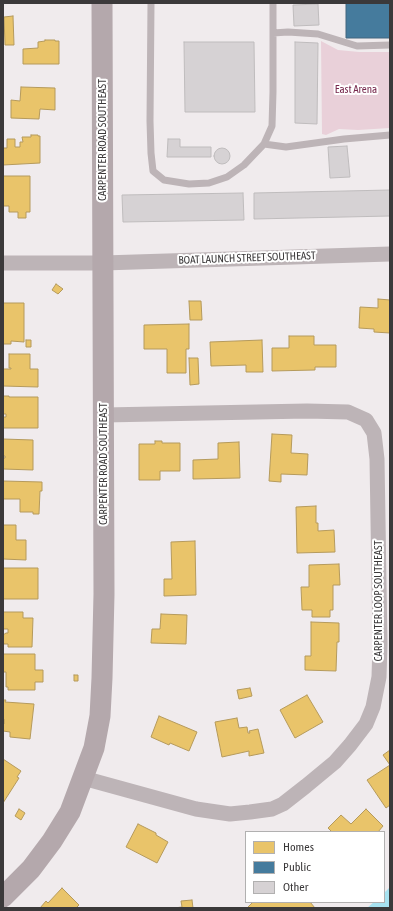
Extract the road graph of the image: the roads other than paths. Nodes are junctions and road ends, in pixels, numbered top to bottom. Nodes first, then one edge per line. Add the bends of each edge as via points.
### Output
1 (102, 3) edge
2 (151, 3) edge
3 (273, 3) edge
4 (273, 33) junction
5 (390, 45) edge
6 (390, 135) edge
7 (264, 144) junction
8 (390, 254) edge
9 (3, 263) edge
10 (104, 263) junction
11 (104, 415) junction
12 (83, 778) junction
13 (3, 897) edge

1 - 10 street, CARPENTER ROAD SOUTHEAST
2 - 7 lane via 150,121 153,171 164,180 189,184 210,183 227,177 244,165
3 - 4 lane
4 - 5 lane via 318,34 357,46
4 - 7 lane via 272,126
6 - 7 lane via 344,138 286,147
8 - 10 street, BOAT LAUNCH STREET SOUTHEAST
9 - 10 street, BOAT LAUNCH STREET SOUTHEAST
10 - 11 street, CARPENTER ROAD SOUTHEAST
11 - 12 street, CARPENTER ROAD SOUTHEAST via 104,594 100,716 94,748
11 - 12 street, CARPENTER LOOP SOUTHEAST via 307,411 348,412 366,420 374,433 377,459 379,678 373,707 366,724 350,746 306,786 283,804 272,809 230,814 196,809
12 - 13 street, CARPENTER ROAD SOUTHEAST via 70,812 52,841 31,869

